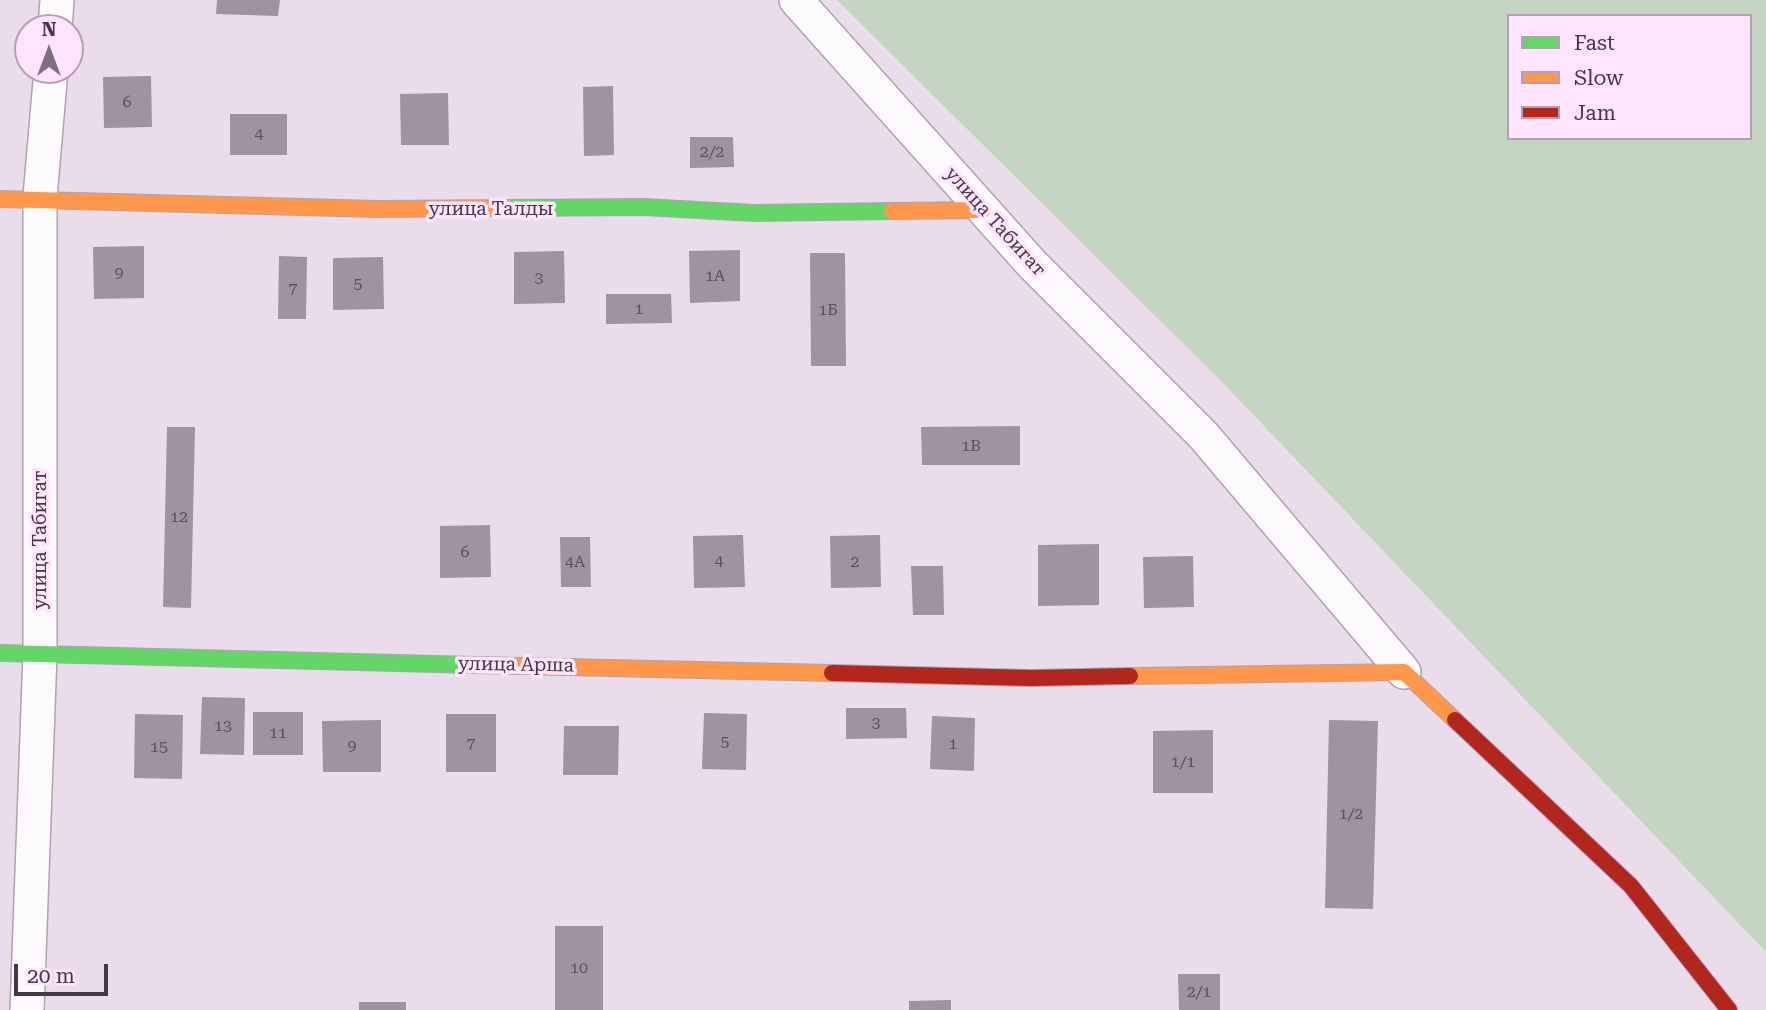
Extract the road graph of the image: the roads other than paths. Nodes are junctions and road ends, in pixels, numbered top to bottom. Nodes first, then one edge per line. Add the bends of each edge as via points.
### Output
1 (796, 0) edge
2 (50, 84) edge
3 (40, 197) junction
4 (0, 199) edge
5 (983, 210) junction
6 (0, 653) edge
7 (40, 654) junction
8 (1404, 672) junction
9 (27, 1010) edge
10 (1729, 1010) edge

1 - 5 street, улица Табигат
2 - 3 street, улица Табигат
3 - 4 street, улица Талды
3 - 5 street, улица Талды via 377,209
3 - 7 street, улица Табигат
5 - 8 street, улица Табигат via 1203,435
6 - 7 street, улица Арша
7 - 8 street, улица Арша via 1031,678
7 - 9 street, улица Табигат
8 - 10 street via 1631,886

